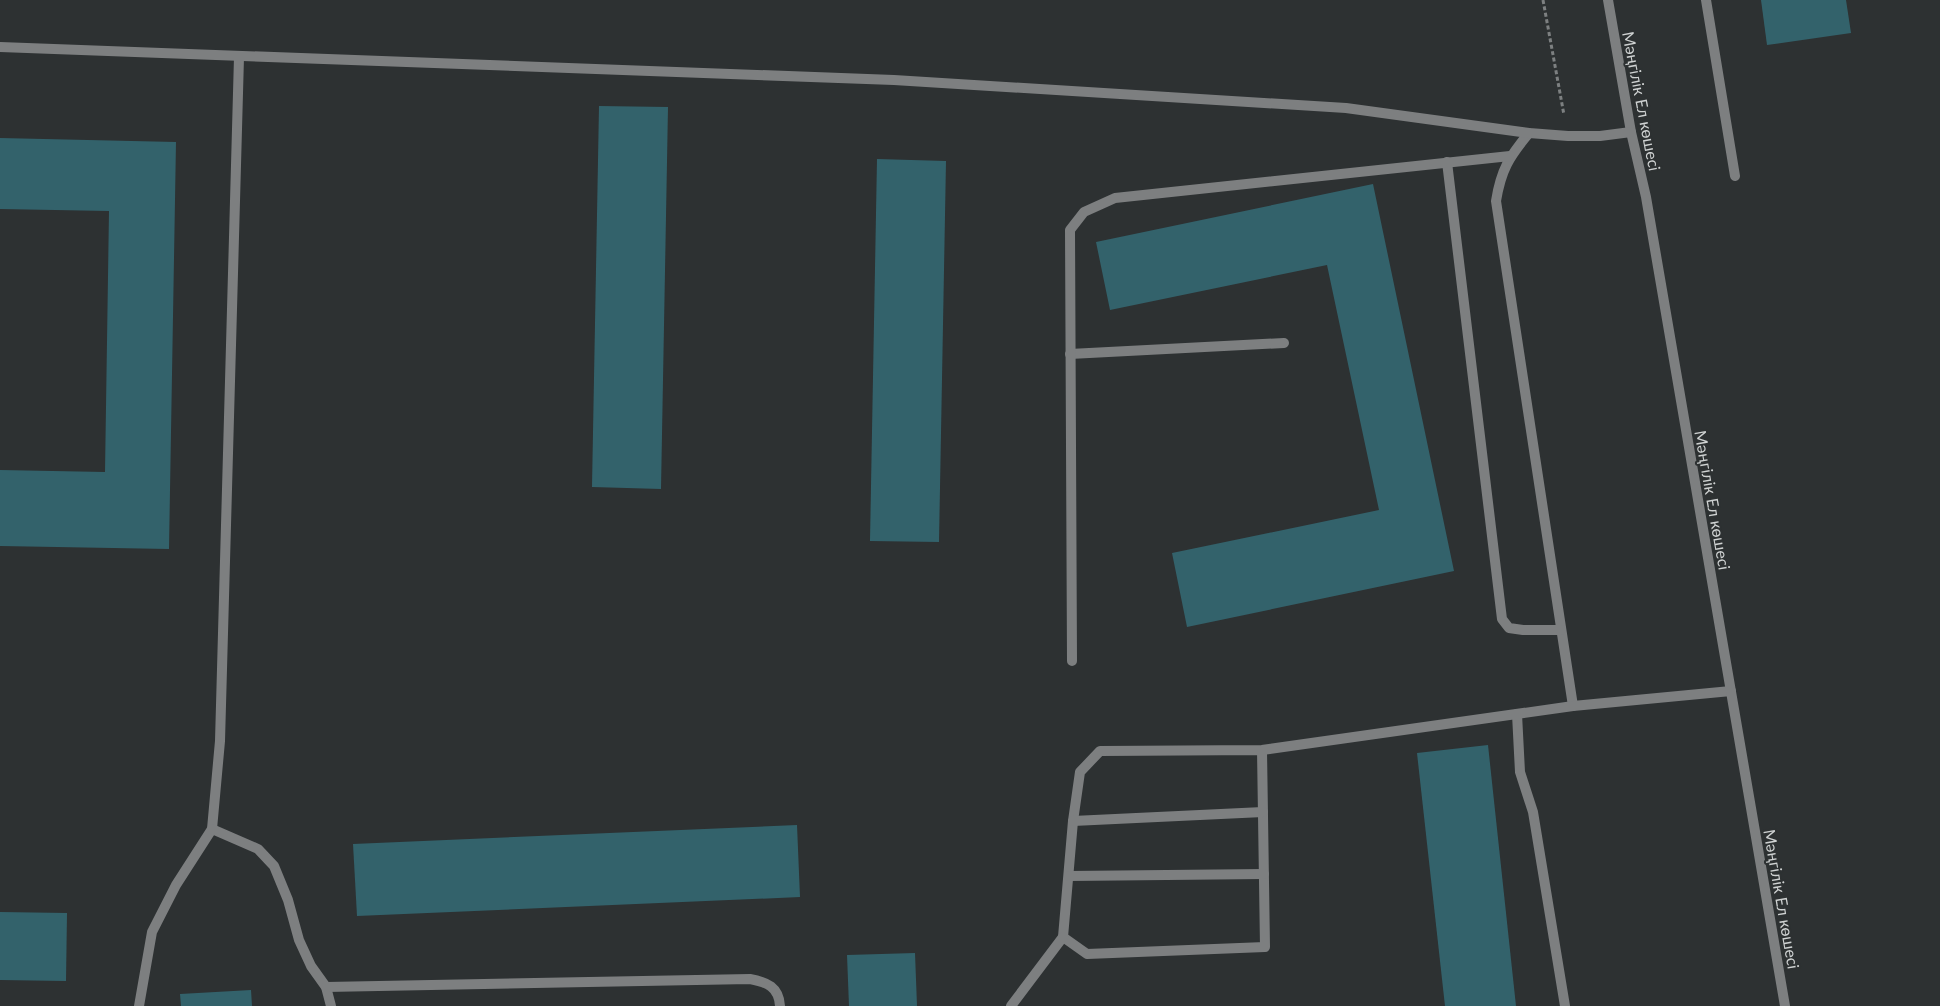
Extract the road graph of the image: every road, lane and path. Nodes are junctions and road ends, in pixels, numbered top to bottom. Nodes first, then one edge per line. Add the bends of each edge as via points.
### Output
1 (1543, 0) edge
2 (1608, 0) edge
3 (1706, 0) edge
4 (0, 47) edge
5 (238, 57) junction
6 (1631, 132) junction
7 (1529, 133) junction
8 (1568, 136) junction
9 (1510, 156) junction
10 (1447, 162) junction
11 (1734, 176) dead end
12 (1284, 343) dead end
13 (1070, 354) junction
14 (1561, 630) junction
15 (1072, 661) dead end
16 (1730, 691) junction
17 (1573, 706) junction
18 (1517, 714) junction
19 (1262, 750) junction
20 (1263, 812) junction
21 (1073, 822) junction
22 (212, 828) junction
23 (1264, 874) junction
24 (1069, 876) junction
25 (1063, 937) junction
26 (326, 988) junction
27 (139, 1006) edge
28 (331, 1006) edge
29 (780, 1006) edge
30 (1011, 1006) edge
31 (1565, 1006) edge
32 (1785, 1006) edge

1 - 8 path
2 - 6 street, Мәңгілік Ел көшесі
3 - 11 street
4 - 5 street
5 - 7 street via 894,80 1346,108
5 - 22 street via 220,741
6 - 8 street
6 - 16 street, Мәңгілік Ел көшесі via 1648,207
7 - 8 street
7 - 9 street
9 - 10 street
9 - 14 street via 1499,182 1496,201
10 - 13 street via 1115,198 1084,212 1070,230
10 - 14 street via 1502,619 1508,628
12 - 13 street
13 - 15 street
14 - 17 street
16 - 17 street
16 - 32 street, Мәңгілік Ел көшесі
17 - 18 street
18 - 19 street
18 - 31 street via 1520,772 1533,812
19 - 20 street
19 - 21 street via 1100,751 1080,772
20 - 21 street
20 - 23 street
21 - 24 street
22 - 26 street via 258,849 274,866 299,940
22 - 27 street via 176,885 152,932
23 - 24 street
23 - 25 street via 1265,947 1087,954
24 - 25 street
25 - 30 street
26 - 28 street
26 - 29 street via 750,979 772,986 780,996

